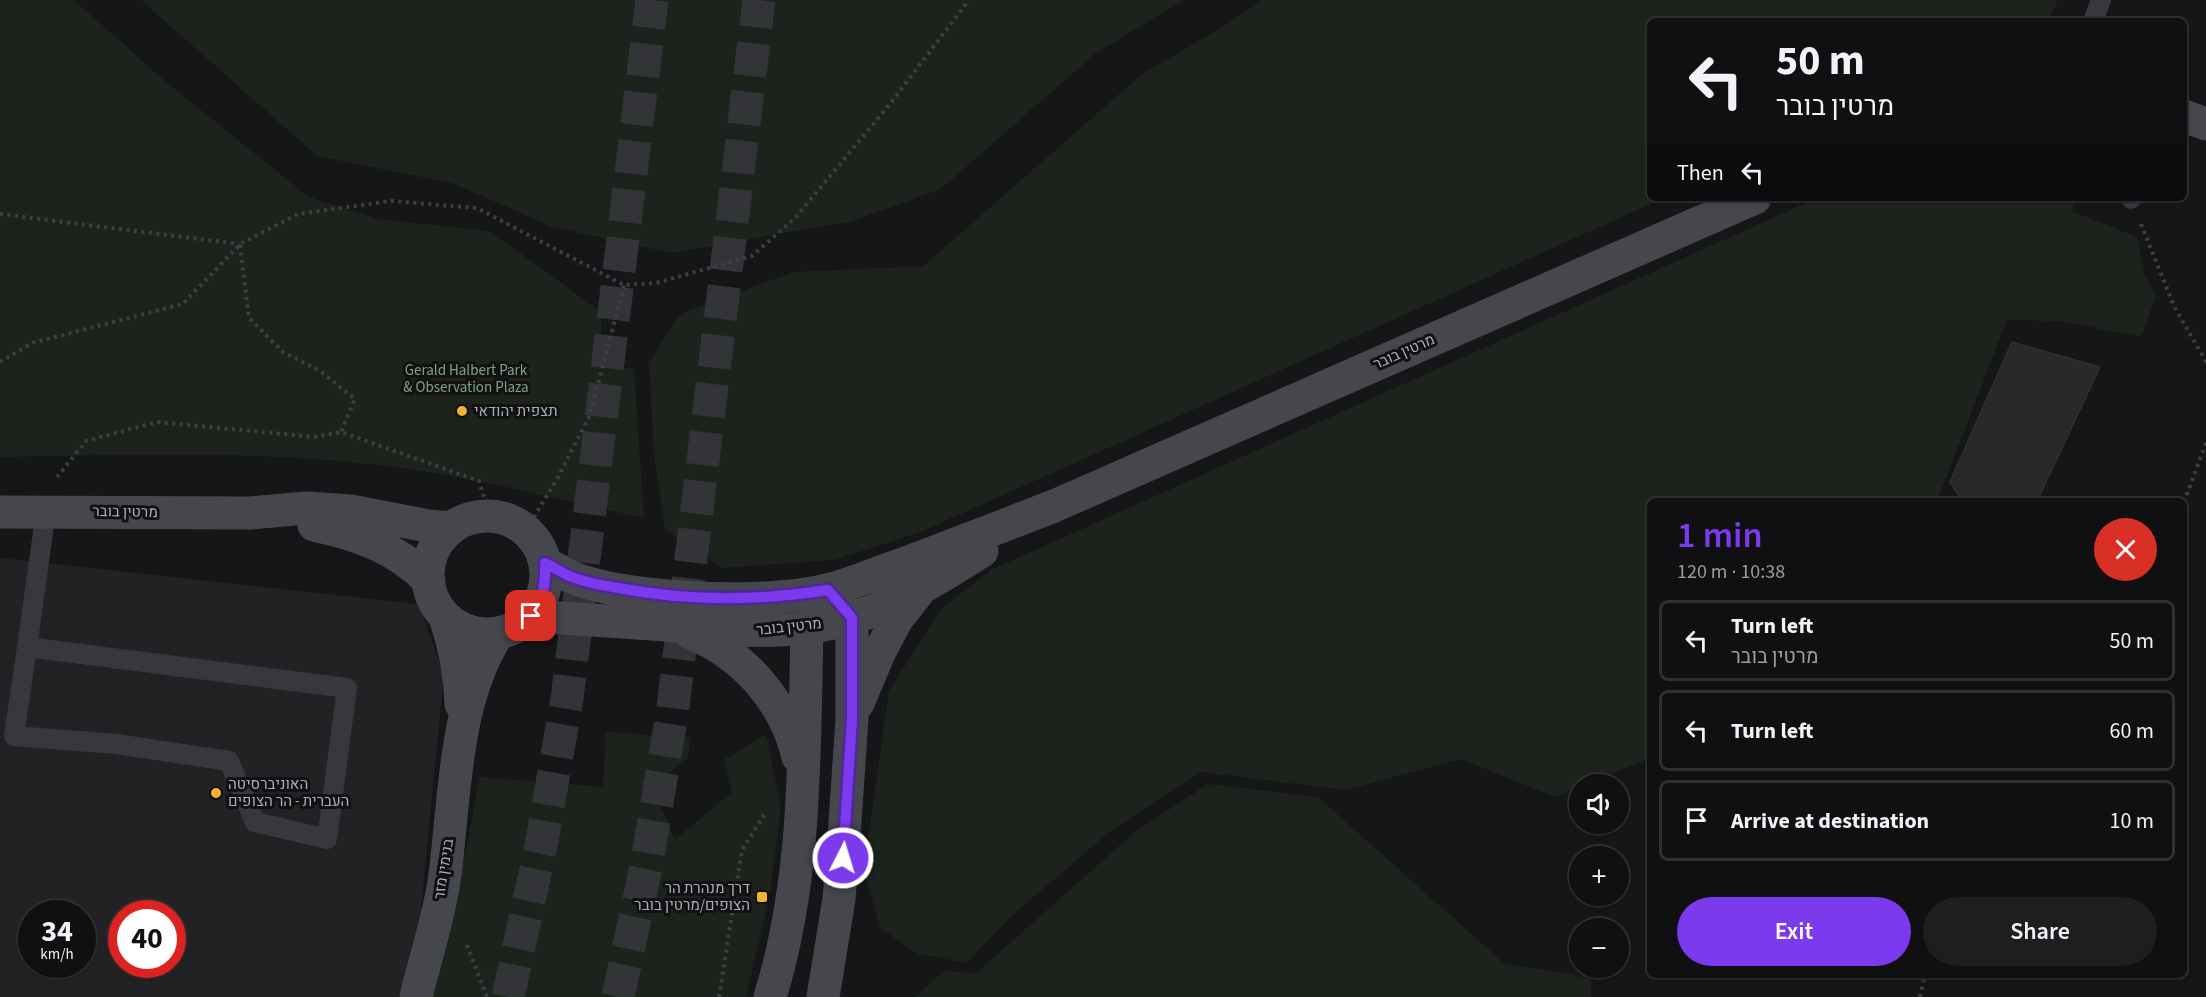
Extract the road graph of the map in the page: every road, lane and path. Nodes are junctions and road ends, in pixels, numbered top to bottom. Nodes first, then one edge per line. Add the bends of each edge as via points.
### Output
1 (969, 0) edge
2 (2102, 0) edge
3 (2094, 18) edge
4 (2187, 117) edge
5 (2206, 124) edge
6 (1748, 201) edge
7 (2133, 201) edge
8 (0, 214) edge
9 (240, 244) junction
10 (624, 285) junction
11 (0, 362) edge
12 (2206, 362) edge
13 (341, 432) junction
14 (2206, 443) edge
15 (2185, 498) edge
16 (1054, 506) junction
17 (46, 511) junction
18 (0, 512) edge
19 (250, 513) junction
20 (490, 516) junction
21 (452, 528) junction
22 (526, 530) junction
23 (545, 563) junction
24 (429, 581) junction
25 (924, 585) junction
26 (828, 590) junction
27 (531, 616) junction
28 (445, 617) junction
29 (852, 618) junction
30 (673, 626) junction
31 (807, 628) junction
32 (498, 634) junction
33 (27, 647) junction
34 (852, 719) junction
35 (461, 739) junction
36 (803, 779) junction
37 (766, 812) dead end
38 (1924, 978) edge
39 (825, 992) edge
40 (416, 997) edge
41 (719, 997) edge
42 (770, 997) edge
43 (1920, 997) edge

1 - 10 path via 890,104 795,218 752,256 656,282
2 - 3 lane
4 - 5 street
6 - 16 street, מרטין בובר
7 - 12 path via 2174,306
8 - 9 path
9 - 10 path via 298,214 390,201 477,208
9 - 11 path via 183,304 32,343
9 - 13 path via 249,318 283,352 320,371 355,399
10 - 22 path via 590,415
13 - 17 path via 315,437 157,422 86,441 58,473
13 - 20 path via 479,481
14 - 15 path
16 - 25 street, מרטין בובר
16 - 26 street, מרטין בובר
17 - 18 street, מרטין בובר
17 - 19 street, מרטין בובר
17 - 33 lane
19 - 21 street, מרטין בובר via 306,508 351,511
19 - 24 street, מרטין בובר via 353,534 388,549
20 - 21 street via 470,519
20 - 22 street via 510,520
21 - 24 street via 430,560
22 - 23 street
23 - 26 street, מרטין בובר via 592,583 666,596 745,598
23 - 27 street via 546,582
24 - 28 street via 433,600
25 - 29 street, מרטין בובר
25 - 34 street via 897,619
26 - 29 street
26 - 31 street
27 - 30 street, מרטין בובר
27 - 32 street
28 - 32 street via 461,629
28 - 35 street, בנימין מזר via 459,671
29 - 31 street, מרטין בובר
29 - 34 street
30 - 31 street, מרטין בובר via 766,632
30 - 36 street via 728,652 760,681 786,723
31 - 36 street
32 - 35 street, בנימין מזר via 474,681
33 - 33 lane via 14,736 116,744 229,761 255,822 327,839 347,688
34 - 39 street via 839,899
35 - 40 street, בנימין מזר via 443,885
36 - 42 street via 793,889
37 - 41 path via 742,850
38 - 43 path

